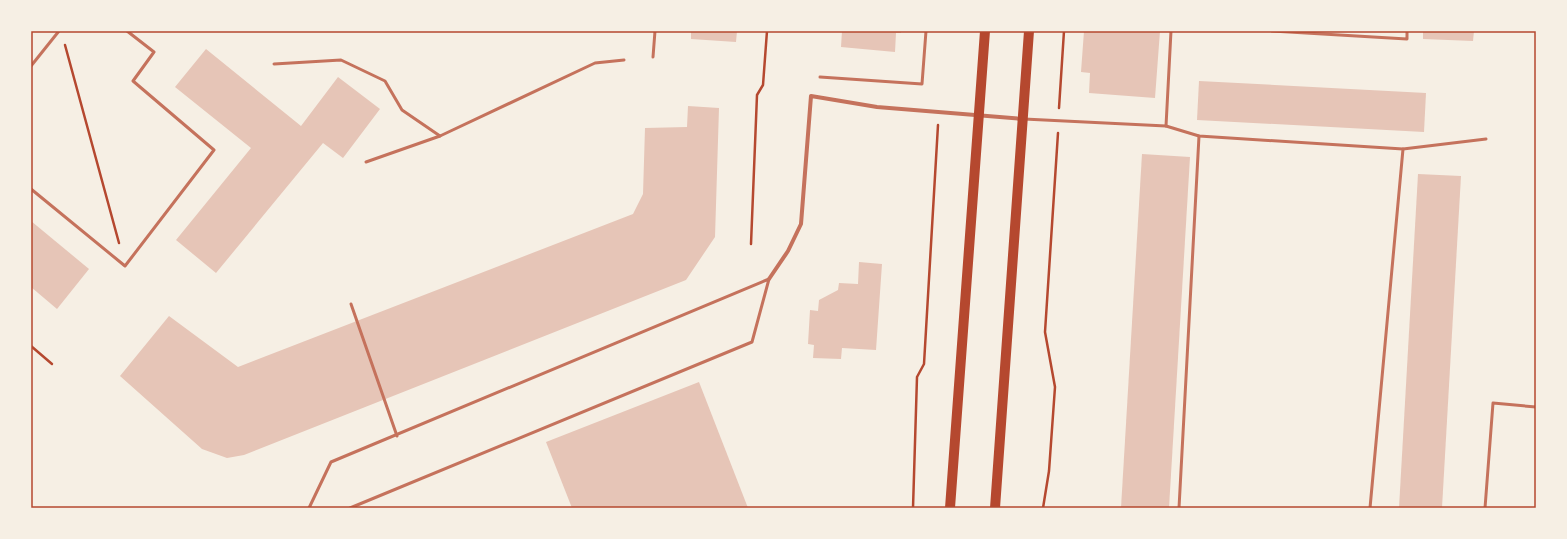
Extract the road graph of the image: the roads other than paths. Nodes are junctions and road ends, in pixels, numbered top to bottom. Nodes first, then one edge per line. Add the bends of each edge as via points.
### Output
1 (59, 31) edge
2 (127, 31) edge
3 (655, 31) edge
4 (926, 31) edge
5 (985, 31) edge
6 (1029, 31) edge
7 (1171, 31) edge
8 (1272, 31) edge
9 (1407, 31) edge
10 (654, 57) dead end
11 (624, 60) dead end
12 (274, 64) dead end
13 (31, 66) edge
14 (820, 77) dead end
15 (979, 115) junction
16 (1024, 119) junction
17 (1166, 126) junction
18 (440, 136) junction
19 (1199, 136) junction
20 (1486, 139) dead end
21 (1403, 150) junction
22 (366, 162) dead end
23 (31, 189) edge
24 (769, 279) junction
25 (351, 304) dead end
26 (1536, 406) edge
27 (397, 436) junction
28 (309, 508) edge
29 (350, 508) edge
30 (950, 508) edge
31 (995, 508) edge
32 (1179, 508) edge
33 (1370, 508) edge
34 (1485, 508) edge

1 - 13 lane
2 - 23 lane via 154,52 133,80 214,150 125,266
3 - 10 lane
4 - 14 lane via 922,84
5 - 15 main road
6 - 16 main road
7 - 17 lane
8 - 9 lane via 1407,39
11 - 18 lane via 595,64
12 - 18 lane via 341,60 385,81 402,110
15 - 16 street
15 - 24 street via 876,107 811,96 801,224 788,252
15 - 30 main road
16 - 17 lane
16 - 31 main road
17 - 19 lane
18 - 22 lane
19 - 21 lane
19 - 32 lane
20 - 21 lane
21 - 33 lane
24 - 27 lane
24 - 29 lane via 752,342
25 - 27 lane
26 - 34 lane via 1494,404
27 - 28 lane via 330,462

